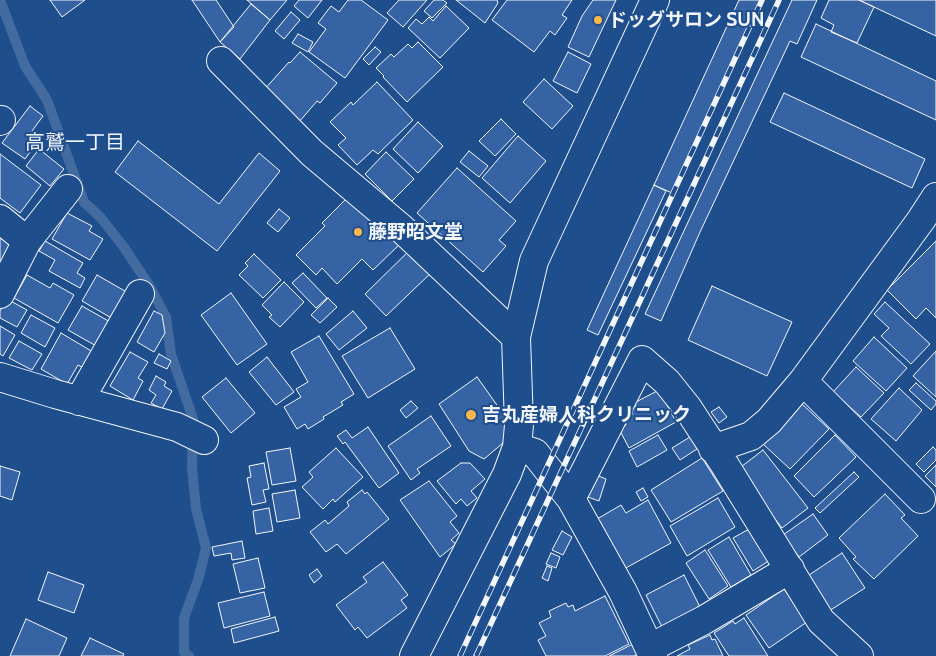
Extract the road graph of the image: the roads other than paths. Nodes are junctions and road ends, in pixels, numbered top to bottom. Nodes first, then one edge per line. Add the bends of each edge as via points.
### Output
1 (656, 0) edge
2 (221, 61) dead end
3 (68, 189) dead end
4 (936, 197) edge
5 (0, 219) edge
6 (26, 241) junction
7 (0, 294) edge
8 (140, 294) dead end
9 (516, 337) junction
10 (0, 376) edge
11 (803, 381) junction
12 (79, 401) junction
13 (204, 440) dead end
14 (517, 447) junction
15 (713, 449) junction
16 (571, 499) junction
17 (921, 499) dead end
18 (790, 569) junction
19 (652, 652) edge
20 (414, 656) edge
21 (859, 656) edge

1 - 9 street via 534,261
2 - 9 street via 312,153 401,228
3 - 6 street
4 - 11 street
5 - 6 street
6 - 7 street
8 - 12 street
9 - 14 street
10 - 12 street
11 - 15 street via 769,421 751,436
11 - 17 street
12 - 13 street via 177,427
14 - 16 street via 535,453
14 - 20 street via 507,474
15 - 16 street via 687,407 667,382 642,360
15 - 18 street
16 - 19 street via 624,592
18 - 19 street
18 - 21 street via 821,621

